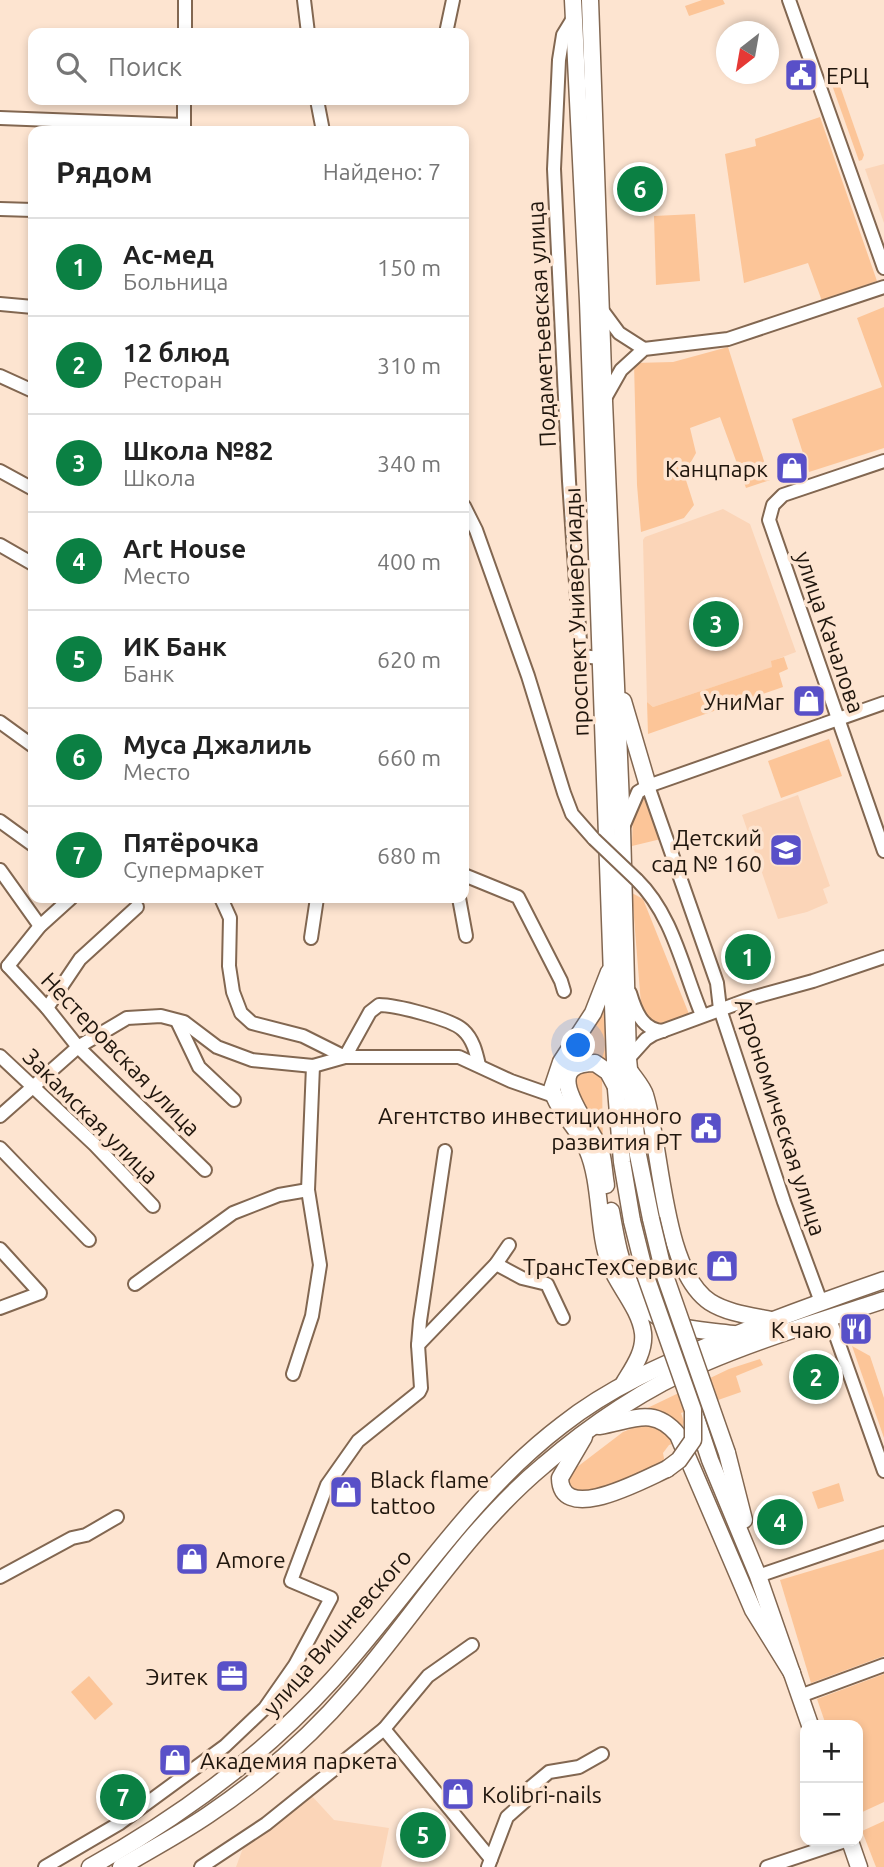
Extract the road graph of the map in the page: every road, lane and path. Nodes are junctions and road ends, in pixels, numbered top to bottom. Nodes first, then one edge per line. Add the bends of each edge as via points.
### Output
1 (185, 0) edge
2 (304, 0) edge
3 (453, 0) edge
4 (590, 0) edge
5 (789, 0) edge
6 (573, 8) edge
7 (185, 28) edge
8 (307, 28) edge
9 (447, 28) edge
10 (184, 105) edge
11 (318, 105) edge
12 (0, 118) edge
13 (147, 126) edge
14 (184, 126) edge
15 (322, 126) edge
16 (0, 209) edge
17 (28, 210) edge
18 (884, 268) edge
19 (884, 287) edge
20 (0, 304) edge
21 (28, 307) edge
22 (601, 309) junction
23 (645, 349) junction
24 (0, 376) edge
25 (28, 389) edge
26 (604, 401) junction
27 (884, 461) edge
28 (0, 471) edge
29 (28, 486) edge
30 (469, 516) edge
31 (0, 545) edge
32 (28, 561) edge
33 (600, 658) junction
34 (617, 682) junction
35 (884, 702) edge
36 (837, 719) junction
37 (0, 722) edge
38 (28, 742) edge
39 (648, 786) junction
40 (0, 821) edge
41 (622, 828) junction
42 (28, 841) edge
43 (884, 852) edge
44 (0, 870) edge
45 (469, 877) edge
46 (65, 903) edge
47 (223, 903) edge
48 (316, 903) edge
49 (460, 903) edge
50 (137, 907) dead end
51 (40, 926) junction
52 (466, 936) dead end
53 (311, 938) dead end
54 (884, 957) edge
55 (4, 966) edge
56 (611, 966) junction
57 (627, 984) junction
58 (564, 990) dead end
59 (47, 1008) junction
60 (720, 1009) junction
61 (702, 1015) junction
62 (177, 1021) junction
63 (663, 1031) junction
64 (78, 1047) junction
65 (0, 1056) edge
66 (345, 1057) junction
67 (629, 1064) junction
68 (479, 1065) junction
69 (313, 1066) junction
70 (33, 1087) junction
71 (616, 1089) junction
72 (554, 1096) junction
73 (234, 1100) dead end
74 (0, 1116) edge
75 (0, 1148) edge
76 (445, 1151) dead end
77 (205, 1170) dead end
78 (309, 1190) junction
79 (153, 1206) dead end
80 (89, 1241) dead end
81 (509, 1245) dead end
82 (0, 1249) edge
83 (496, 1264) junction
84 (884, 1280) edge
85 (135, 1284) dead end
86 (884, 1300) edge
87 (821, 1302) junction
88 (0, 1308) edge
89 (563, 1318) dead end
90 (830, 1318) junction
91 (771, 1320) junction
92 (736, 1335) junction
93 (418, 1345) junction
94 (293, 1374) dead end
95 (624, 1382) junction
96 (694, 1410) junction
97 (591, 1428) junction
98 (884, 1471) edge
99 (117, 1517) dead end
100 (884, 1533) edge
101 (758, 1576) junction
102 (0, 1577) edge
103 (472, 1645) dead end
104 (884, 1665) edge
105 (792, 1673) junction
106 (800, 1696) junction
107 (808, 1720) edge
108 (384, 1729) junction
109 (602, 1754) dead end
110 (832, 1846) edge
111 (849, 1846) edge
112 (490, 1863) edge
113 (45, 1867) edge
114 (90, 1867) edge
115 (121, 1867) edge
116 (201, 1867) edge
117 (767, 1867) edge
118 (859, 1867) edge

1 - 7 street
2 - 8 street
3 - 9 street
4 - 22 main road, проспект Универсиады
5 - 18 street
6 - 33 main road, проспект Универсиады
6 - 33 street, Подаметьевская улица via 559,60 554,169 581,656
10 - 14 street
11 - 15 street
12 - 13 street
16 - 17 street
19 - 23 street via 729,339
20 - 21 street
22 - 23 street via 619,333
22 - 26 main road, проспект Универсиады
23 - 26 street via 621,370
24 - 25 street
26 - 34 main road, проспект Универсиады
27 - 36 street, улица Качалова via 783,495 773,505 769,520
28 - 29 street
30 - 61 street, bridge via 572,814 662,909
31 - 32 street
33 - 56 main road, проспект Универсиады
34 - 39 main road
34 - 41 main road, проспект Универсиады
35 - 36 street
36 - 39 street
36 - 43 street, улица Качалова
37 - 38 street
39 - 41 street via 638,792
39 - 60 street, Агрономическая улица via 717,983
40 - 42 street
41 - 57 main road, проспект Универсиады
44 - 51 street
45 - 58 street via 518,897
46 - 51 street
47 - 66 street via 230,918 233,992 241,1013 252,1023 303,1036
48 - 53 street
49 - 52 street
50 - 59 street via 80,959
51 - 55 street
54 - 60 street
55 - 59 street, Нестеровская улица
56 - 71 main road, проспект Универсиады
56 - 72 main road via 593,1013 561,1062
57 - 63 street via 641,1020
57 - 67 main road, проспект Универсиады
59 - 64 street, Нестеровская улица
60 - 61 street
60 - 87 street, Агрономическая улица
61 - 63 street
62 - 64 street via 161,1016 127,1018
62 - 69 street via 217,1047 252,1060
62 - 73 street via 199,1067
63 - 67 street via 646,1039
64 - 70 street
64 - 77 street, Нестеровская улица
65 - 70 street, Закамская улица
66 - 68 street via 459,1057
66 - 68 street via 370,1012 379,1005 397,1005 462,1028 472,1041
66 - 69 street
67 - 91 main road via 645,1094 669,1217 687,1278 713,1304
67 - 101 main road, проспект Универсиады, bridge via 650,1219 664,1273 727,1453
68 - 72 street
69 - 78 street
70 - 74 street
70 - 79 street, Закамская улица
71 - 92 main road via 608,1072 595,1063 570,1072 567,1084 601,1153 624,1273 656,1316 675,1325
71 - 96 main road, проспект Универсиады, bridge via 632,1221 646,1277
72 - 95 main road via 589,1152 609,1263 643,1331 639,1355
75 - 80 street
76 - 93 street
78 - 85 street via 279,1195 233,1213
78 - 94 street via 320,1265 312,1316
81 - 83 street
82 - 88 street via 40,1293
83 - 89 street via 522,1278 547,1284
83 - 93 street
84 - 87 main road, улица Вишневского
86 - 90 main road, улица Вишневского
87 - 91 main road, улица Вишневского
90 - 97 main road, улица Вишневского via 703,1363
90 - 98 street
91 - 92 main road, улица Вишневского
92 - 95 main road, улица Вишневского
93 - 113 street via 419,1392 358,1441 327,1485 291,1581 331,1598 295,1665 265,1708 226,1746 120,1823
95 - 114 main road, улица Вишневского via 562,1424 502,1477 290,1724 199,1800
96 - 97 main road, bridge via 692,1440 679,1460 596,1498 579,1500 563,1490 560,1478
96 - 101 main road, проспект Универсиады
97 - 105 main road via 650,1416 670,1425 753,1610
97 - 115 main road, улица Вишневского via 516,1491 349,1691 304,1737 207,1816
99 - 102 street
100 - 101 street
101 - 105 main road
103 - 108 street via 428,1675
104 - 106 street
105 - 106 main road
106 - 107 main road
108 - 112 street
108 - 116 street via 265,1824
109 - 112 street via 579,1767 549,1772 531,1787 524,1802 507,1817
110 - 117 street
111 - 118 main road

